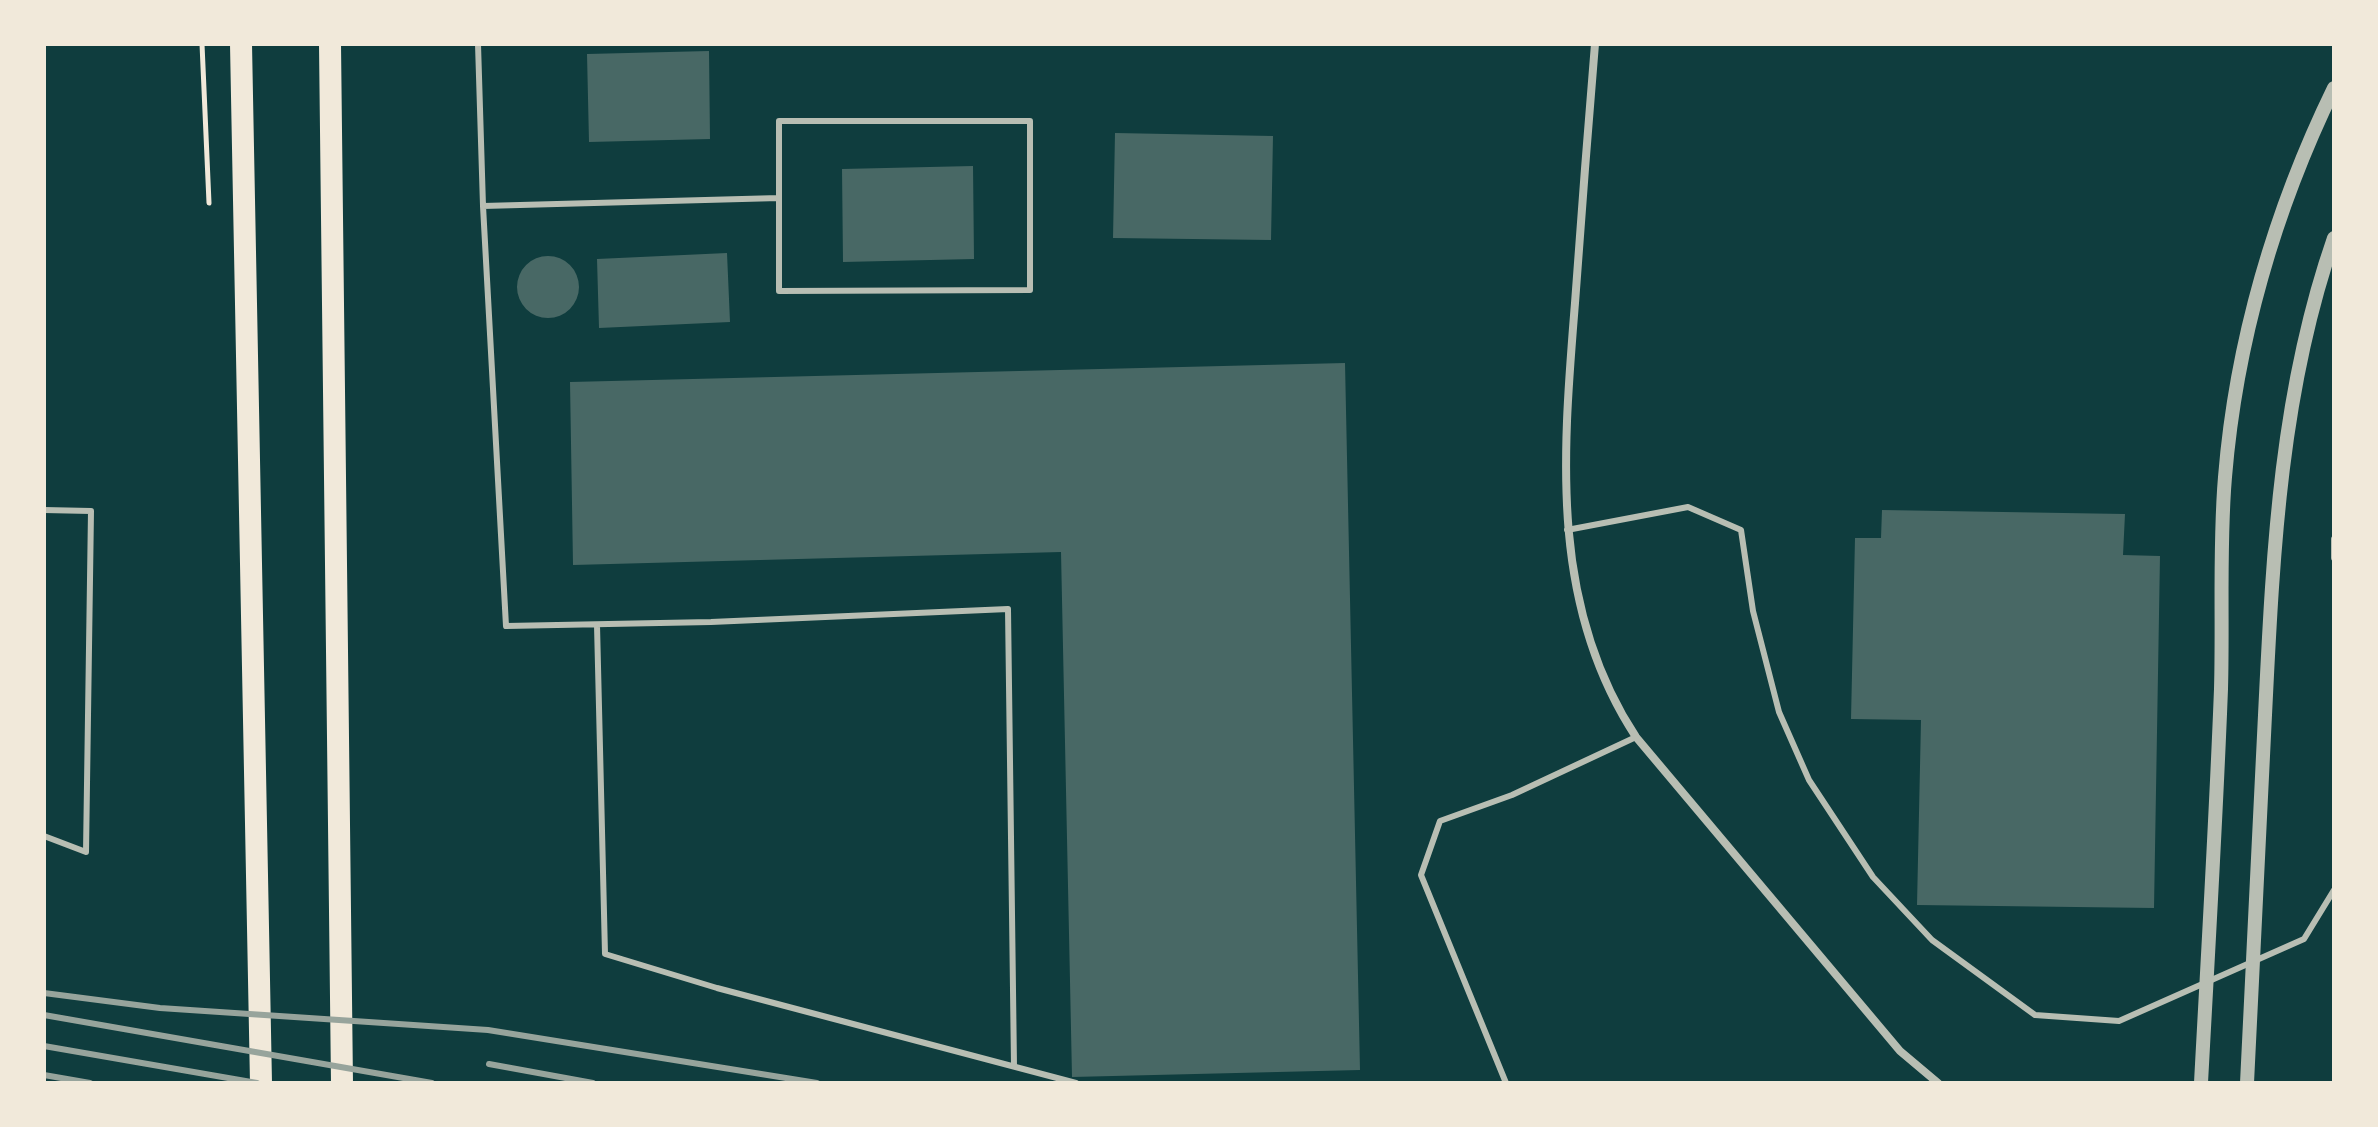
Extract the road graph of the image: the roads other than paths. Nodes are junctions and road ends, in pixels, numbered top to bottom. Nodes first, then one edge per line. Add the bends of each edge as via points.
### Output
1 (241, 44) edge
2 (330, 44) edge
3 (478, 44) edge
4 (1595, 44) edge
5 (2334, 88) edge
6 (779, 198) junction
7 (483, 206) junction
8 (2334, 238) edge
9 (44, 510) edge
10 (1567, 530) junction
11 (2334, 539) edge
12 (2334, 558) edge
13 (597, 625) junction
14 (1636, 737) junction
15 (44, 836) edge
16 (2334, 890) edge
17 (1014, 1066) junction
18 (261, 1083) edge
19 (342, 1083) edge
20 (1076, 1083) edge
21 (1506, 1083) edge
22 (1938, 1083) edge
23 (2201, 1083) edge
24 (2247, 1083) edge

1 - 18 highway
2 - 19 highway
3 - 7 lane
4 - 10 street via 1564,436
5 - 23 street via 2306,145 2262,272 2237,374 2224,478 2221,688
6 - 6 lane via 779,291 1030,290 1030,121 779,121
6 - 7 lane
7 - 13 lane via 506,626
8 - 24 street via 2291,397 2277,495
9 - 15 lane via 91,511 86,852
10 - 14 street via 1575,592 1592,653
10 - 16 lane via 1688,507 1741,530 1753,611 1779,712 1809,780 1873,877 1932,940 2035,1015 2119,1021 2304,939
11 - 12 lane
13 - 17 lane via 605,954
13 - 17 lane via 1008,609
14 - 21 lane via 1512,795 1440,821 1421,875
14 - 22 street via 1900,1051
17 - 20 lane

